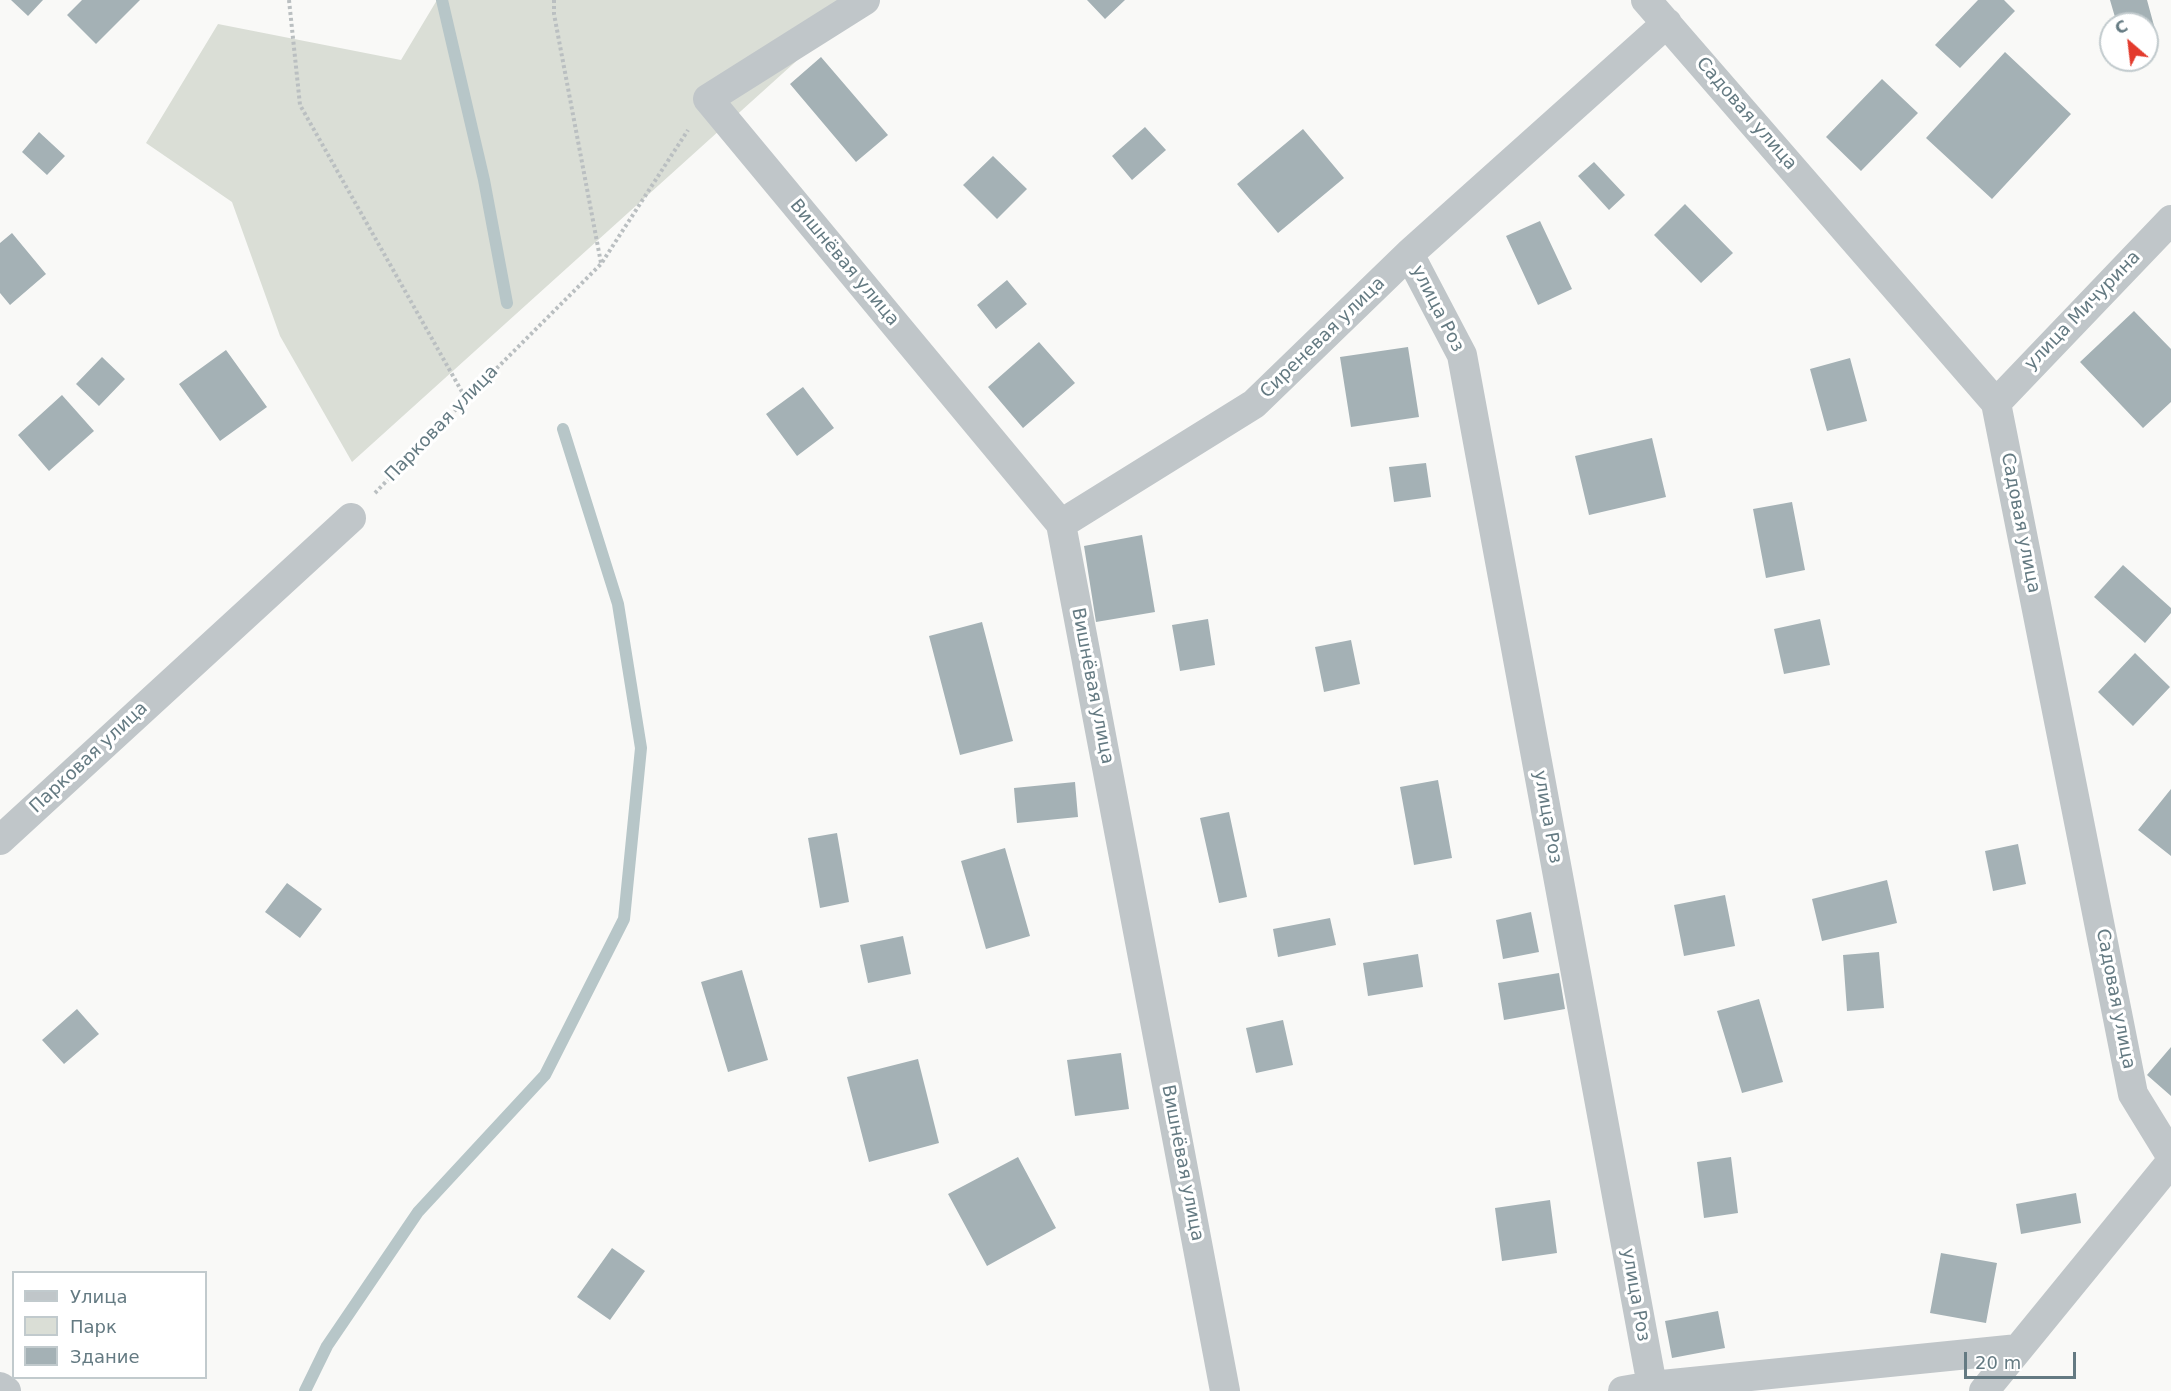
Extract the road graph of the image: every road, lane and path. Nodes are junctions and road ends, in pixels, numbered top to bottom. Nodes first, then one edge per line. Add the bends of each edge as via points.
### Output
1 (289, 0) edge
2 (554, 0) edge
3 (865, 0) edge
4 (1646, 0) edge
5 (1667, 22) junction
6 (708, 99) junction
7 (2171, 220) edge
8 (1409, 254) junction
9 (601, 264) junction
10 (466, 399) junction
11 (1996, 403) junction
12 (351, 518) joint
13 (1061, 524) junction
14 (0, 840) edge
15 (2171, 1156) edge
16 (2171, 1162) edge
17 (2018, 1349) junction
18 (0, 1387) edge
19 (1652, 1388) edge
20 (6, 1391) edge
21 (1225, 1391) edge
22 (1623, 1391) edge
23 (1984, 1391) edge

1 - 10 path via 300,105
2 - 9 path
3 - 6 street
4 - 5 street, Садовая улица
5 - 8 street, Сиреневая улица
5 - 11 street, Садовая улица
6 - 9 path, Парковая улица
6 - 13 street, Вишнёвая улица
7 - 11 street, улица Мичурина
8 - 13 street, Сиреневая улица via 1254,404
8 - 19 street, улица Роз via 1462,355
9 - 10 path, Парковая улица
10 - 12 path, Парковая улица
11 - 15 street, Садовая улица via 2133,1094
12 - 14 street, Парковая улица
13 - 21 street, Вишнёвая улица
16 - 17 street
17 - 19 street
17 - 23 street
18 - 20 street
19 - 22 street

